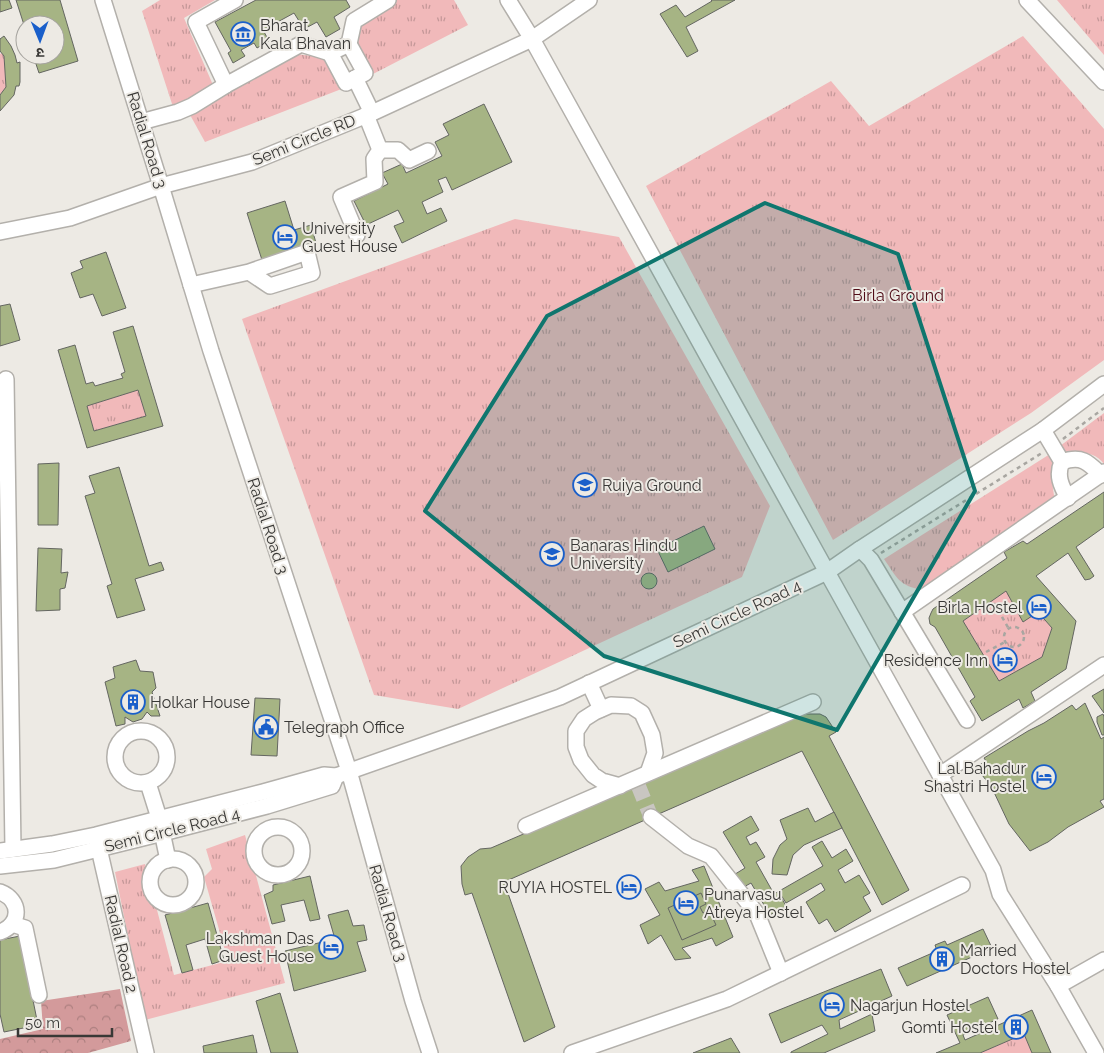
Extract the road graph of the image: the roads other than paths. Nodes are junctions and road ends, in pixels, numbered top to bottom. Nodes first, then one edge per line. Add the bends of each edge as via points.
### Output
1 (103, 0) edge
2 (235, 0) edge
3 (388, 0) edge
4 (508, 0) edge
5 (589, 0) edge
6 (1027, 0) edge
7 (532, 39) junction
8 (349, 44) junction
9 (330, 53) junction
10 (355, 78) junction
11 (1104, 82) edge
12 (226, 85) junction
13 (369, 114) junction
14 (141, 122) junction
15 (380, 150) junction
16 (428, 151) dead end
17 (161, 186) junction
18 (0, 232) edge
19 (357, 235) dead end
20 (249, 272) dead end
21 (191, 285) junction
22 (6, 379) dead end
23 (1104, 384) edge
24 (1043, 430) junction
25 (1062, 462) junction
26 (1102, 473) edge
27 (1068, 498) junction
28 (866, 554) junction
29 (827, 572) junction
30 (902, 612) junction
31 (1104, 665) edge
32 (589, 683) junction
33 (813, 702) dead end
34 (601, 709) junction
35 (967, 720) dead end
36 (342, 774) junction
37 (940, 775) junction
38 (640, 779) junction
39 (148, 783) dead end
40 (620, 786) junction
41 (265, 799) junction
42 (651, 817) tunnel mouth
43 (160, 818) junction
44 (526, 826) dead end
45 (272, 828) dead end
46 (163, 833) junction
47 (98, 842) junction
48 (7, 850) edge
49 (168, 860) dead end
50 (0, 866) edge
51 (962, 885) dead end
52 (0, 892) edge
53 (6, 928) edge
54 (1104, 960) edge
55 (781, 973) junction
56 (1058, 986) junction
57 (39, 995) dead end
58 (146, 1053) edge
59 (430, 1053) edge
60 (572, 1053) edge
61 (1096, 1053) edge

1 - 14 street, Radial Road 3
2 - 12 street via 196,22
3 - 8 street via 354,21
4 - 7 street
5 - 7 street, Semi Circle RD
6 - 11 street
7 - 13 street, Semi Circle RD
7 - 29 street
8 - 9 street
8 - 10 street via 365,73
9 - 10 street via 346,83
9 - 12 street via 301,44
10 - 13 street
12 - 14 street via 192,106
13 - 15 street
13 - 17 street, Semi Circle RD via 252,162
14 - 17 street, Radial Road 3
15 - 16 street via 398,150 409,160
15 - 19 street via 374,159 375,182 341,197
17 - 18 street, Semi Circle RD via 70,218
17 - 21 street, Radial Road 3
20 - 21 street
21 - 36 street, Radial Road 3
22 - 48 street
23 - 24 street, Semi Circle Road 4
24 - 25 street
24 - 28 street, Semi Circle Road 4
25 - 26 street via 1080,459
25 - 27 street via 1059,481
26 - 27 street
27 - 30 street
28 - 29 street, Semi Circle Road 4
28 - 30 street
29 - 32 street, Semi Circle Road 4
29 - 37 street
30 - 35 street
31 - 37 street
32 - 34 street
32 - 36 street, Semi Circle Road 4 via 560,697
33 - 38 street
34 - 38 street via 611,705 631,706 642,713 652,735 655,753
34 - 40 street via 584,719 576,731 576,747 593,775 602,782
36 - 41 street, Semi Circle Road 4 via 332,786
36 - 59 street, Radial Road 3
37 - 56 street via 993,870 1000,894
38 - 40 street
39 - 43 street
40 - 44 street
41 - 43 street, Semi Circle Road 4
41 - 45 street
41 - 46 street, Semi Circle Road 4
42 - 55 street via 688,846 711,856 757,914
43 - 46 street
43 - 47 street, Semi Circle Road 4
46 - 47 street, Semi Circle Road 4
46 - 49 street
47 - 48 street, Semi Circle Road 4
47 - 50 street, Semi Circle Road 4 via 54,860
47 - 58 street, Radial Road 2
51 - 55 street
52 - 53 street via 13,900 16,908 16,917
53 - 57 street via 25,928
54 - 56 street
55 - 60 street via 727,1000
56 - 61 street

